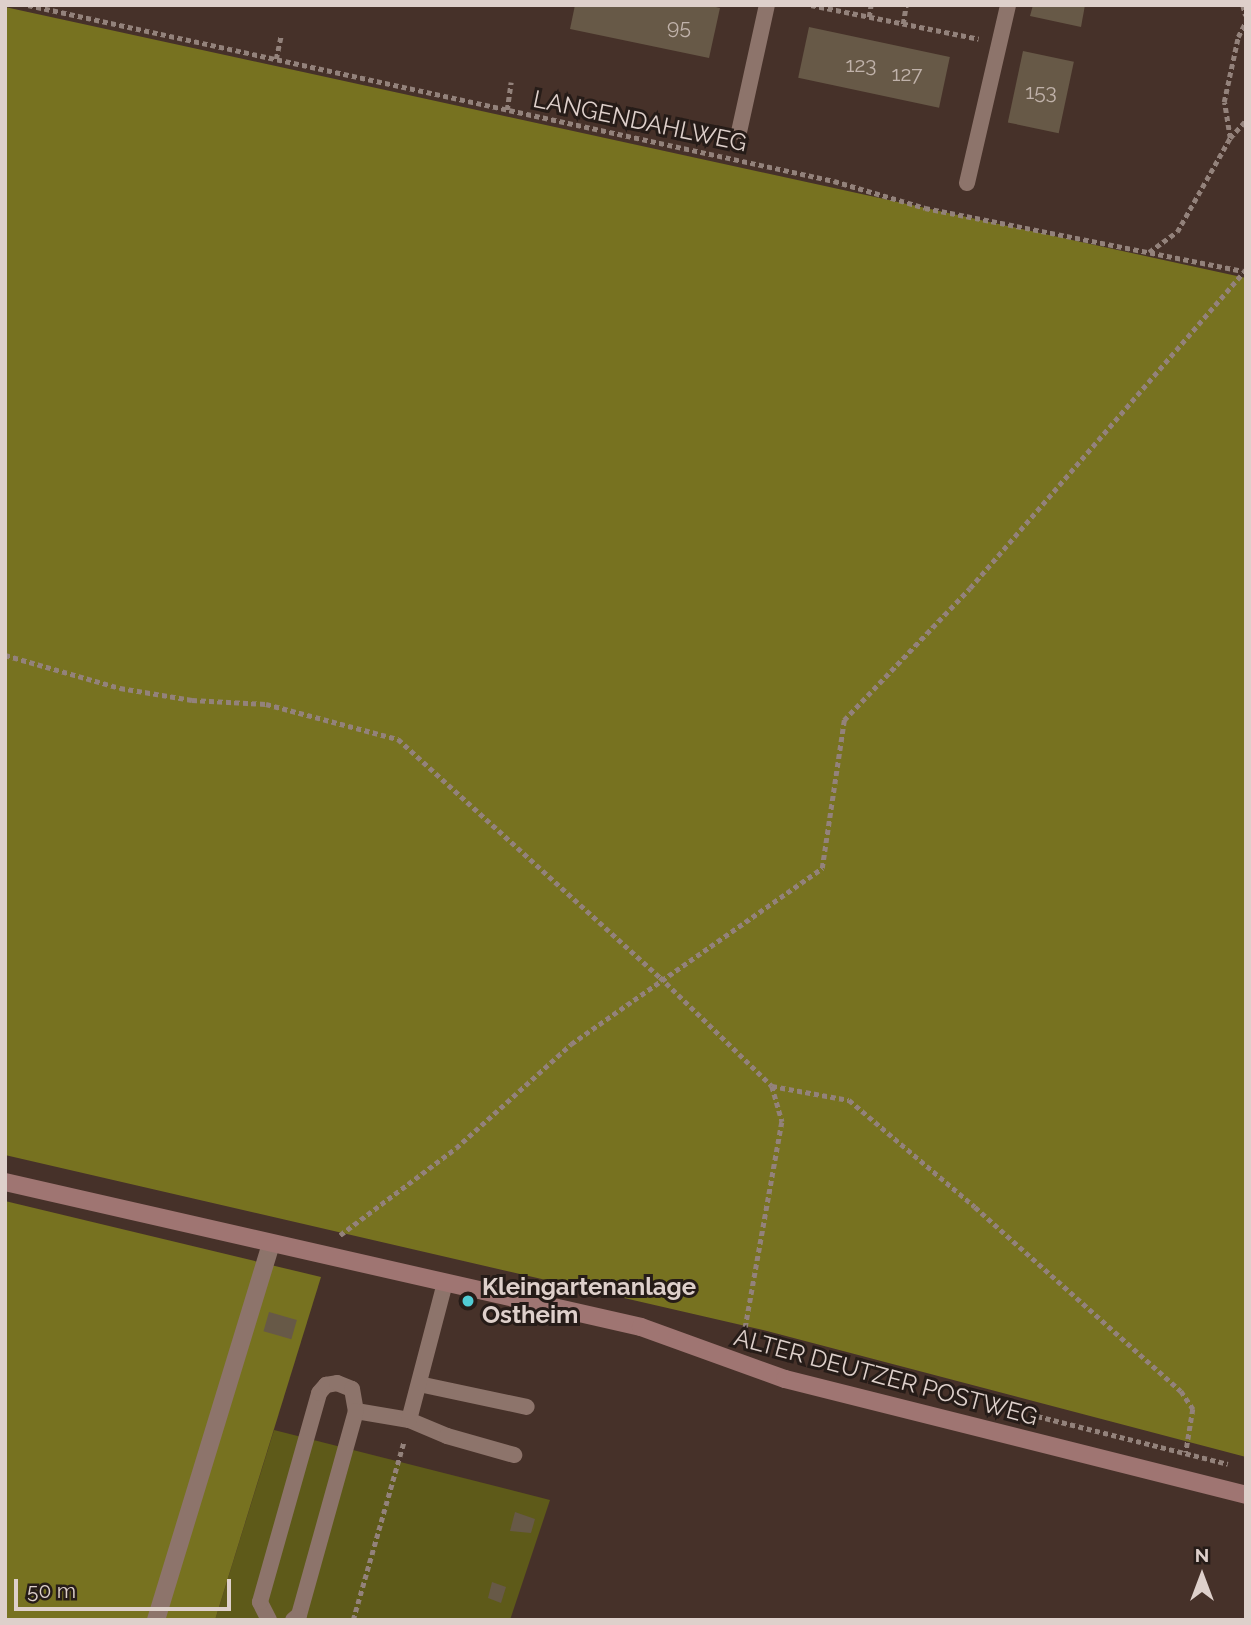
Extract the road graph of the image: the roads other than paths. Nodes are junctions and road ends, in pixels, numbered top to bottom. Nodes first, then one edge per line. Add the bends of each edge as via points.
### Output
1 (767, 5) edge
2 (1008, 5) edge
3 (739, 132) dead end
4 (967, 183) dead end
5 (5, 1182) edge
6 (271, 1244) junction
7 (445, 1283) junction
8 (419, 1384) junction
9 (527, 1408) dead end
10 (356, 1411) junction
11 (409, 1420) junction
12 (514, 1455) dead end
13 (1246, 1495) edge
14 (156, 1620) edge
15 (269, 1620) edge
16 (293, 1620) edge

1 - 3 lane
2 - 4 lane
5 - 6 street, ALTER DEUTZER POSTWEG
6 - 7 street, ALTER DEUTZER POSTWEG
6 - 14 street
7 - 8 lane
7 - 13 street, ALTER DEUTZER POSTWEG via 641,1327 785,1380
8 - 9 lane
8 - 11 lane
10 - 11 lane
10 - 15 lane via 349,1386 326,1385 319,1394 260,1602
10 - 16 lane via 299,1615
11 - 12 lane

